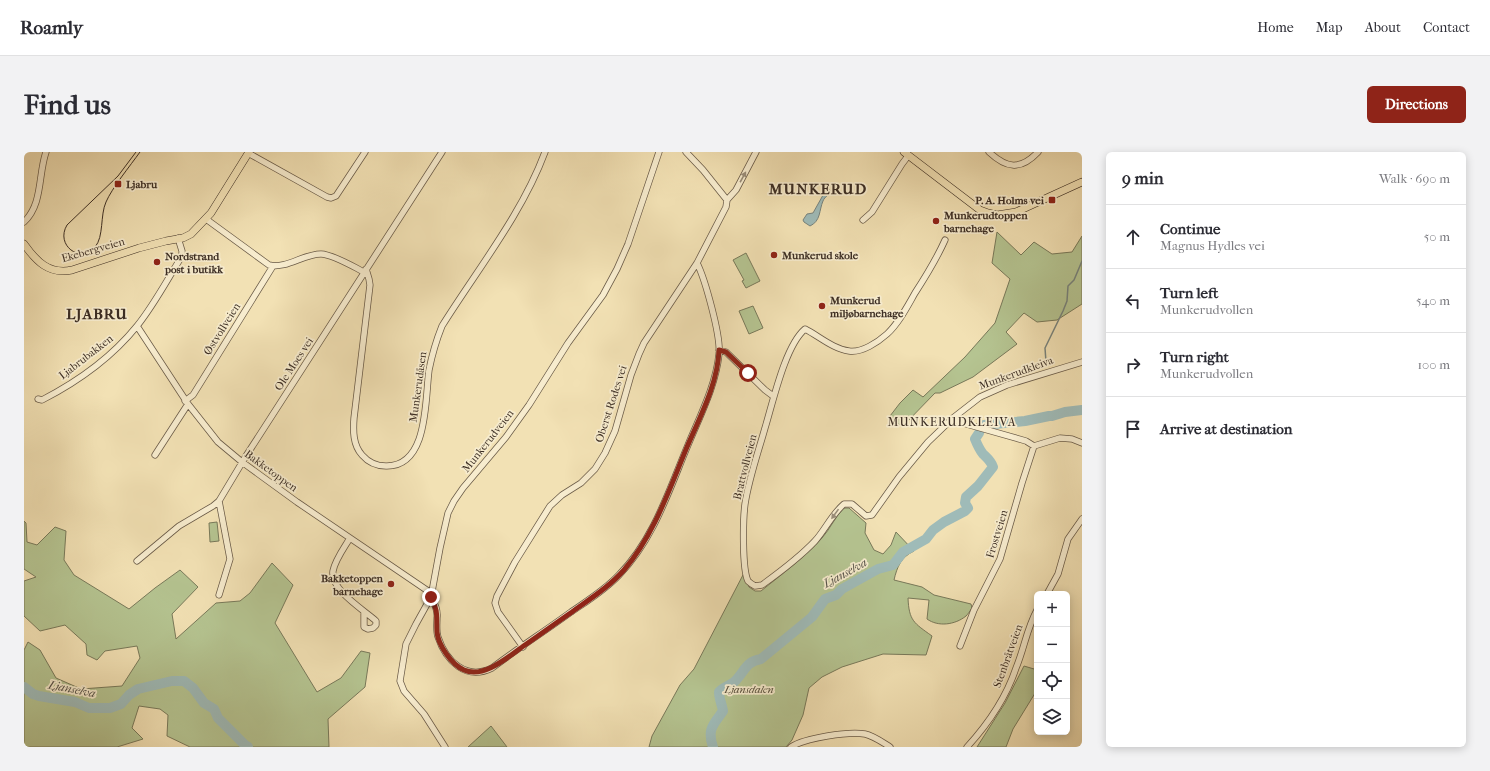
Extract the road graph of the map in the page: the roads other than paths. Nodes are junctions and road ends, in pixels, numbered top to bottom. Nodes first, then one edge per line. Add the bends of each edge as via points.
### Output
1 (46, 152) edge
2 (248, 152) edge
3 (365, 152) edge
4 (442, 152) edge
5 (545, 152) edge
6 (659, 152) edge
7 (686, 152) edge
8 (756, 152) edge
9 (989, 152) edge
10 (1038, 152) edge
11 (905, 153) edge
12 (1082, 182) edge
13 (727, 200) junction
14 (206, 219) junction
15 (863, 220) dead end
16 (24, 222) edge
17 (178, 238) junction
18 (945, 240) dead end
19 (24, 244) edge
20 (697, 263) junction
21 (273, 266) junction
22 (365, 271) junction
23 (137, 326) junction
24 (719, 350) junction
25 (1082, 362) edge
26 (773, 396) junction
27 (38, 399) dead end
28 (187, 403) junction
29 (953, 418) junction
30 (1082, 443) edge
31 (1034, 446) junction
32 (155, 456) dead end
33 (242, 462) junction
34 (219, 501) junction
35 (866, 516) joint
36 (1082, 519) edge
37 (350, 538) junction
38 (137, 561) dead end
39 (1048, 591) edge
40 (219, 595) dead end
41 (431, 595) junction
42 (364, 612) dead end
43 (1034, 617) edge
44 (960, 646) dead end
45 (523, 647) junction
46 (445, 747) edge
47 (791, 747) edge
48 (890, 747) edge
49 (967, 747) edge

1 - 16 street via 36,202 33,211
2 - 3 street via 331,198 336,196
2 - 14 main road, Ekebergveien
4 - 22 street, Ole Moes vei
5 - 22 street, Munkerudåsen via 533,181 516,211 442,326 432,355 424,425 419,440 409,457 399,464 389,466 379,466 361,455 353,433 370,285
6 - 41 street, Munkerudveien via 628,244 603,295 568,343 520,418 450,507
7 - 13 street
13 -> 8 street, Oberst Rodes vei via 736,190
9 - 10 street via 1001,162 1012,166 1021,164
11 - 12 main road via 976,208 993,214 1016,212
11 - 15 street via 902,164 872,212
13 - 20 street, Oberst Rodes vei
14 - 17 main road, Ekebergveien
14 - 21 street
17 - 19 main road, Ekebergveien via 63,272 54,271 46,266
17 - 23 street, Ljabrubakken via 182,256
18 - 26 street, Brattvollveien via 906,308 888,333 865,349 849,351 805,329 785,361
20 - 24 street via 707,290
20 - 45 street, Oberst Rodes vei via 644,343 631,375 615,431 605,453 595,469 581,483 550,506 497,596 495,603 498,612
21 - 22 street via 323,254
21 - 28 street, Østvollveien
22 - 33 street, Ole Moes vei
23 - 27 street, Ljabrubakken via 100,362 79,378 42,400
23 - 28 street, Bakketoppen
24 - 26 street via 726,352
24 - 45 street via 703,410 646,540 617,577
25 - 29 street, Munkerudkleiva via 992,390
35 -> 26 street, Brattvollveien via 852,504 844,504 806,551 762,585 755,586 749,581 744,550 745,504
28 - 32 street, Østvollveien
28 - 33 street, Bakketoppen via 218,442
29 - 31 street via 959,422 1026,441
29 - 35 street, Munkerudkleiva via 918,454 874,513
30 - 31 street via 1060,438
31 - 44 street, Frostveien via 1000,559 974,610
33 - 34 street, Ole Moes vei
33 - 37 street, Bakketoppen
34 - 38 street, Ole Moes vei via 174,530
34 - 40 street via 230,559
36 - 39 street via 1068,539 1058,574
37 - 41 street, Bakketoppen
37 - 42 street via 333,569 333,577 344,594
41 - 45 street via 438,616 438,637 449,657 464,670 473,673 488,670
41 - 46 street, Munkerudveien via 406,644 400,683
43 - 49 street, Stenbråtveien via 1007,690 993,714
47 - 48 street via 816,738 859,733

